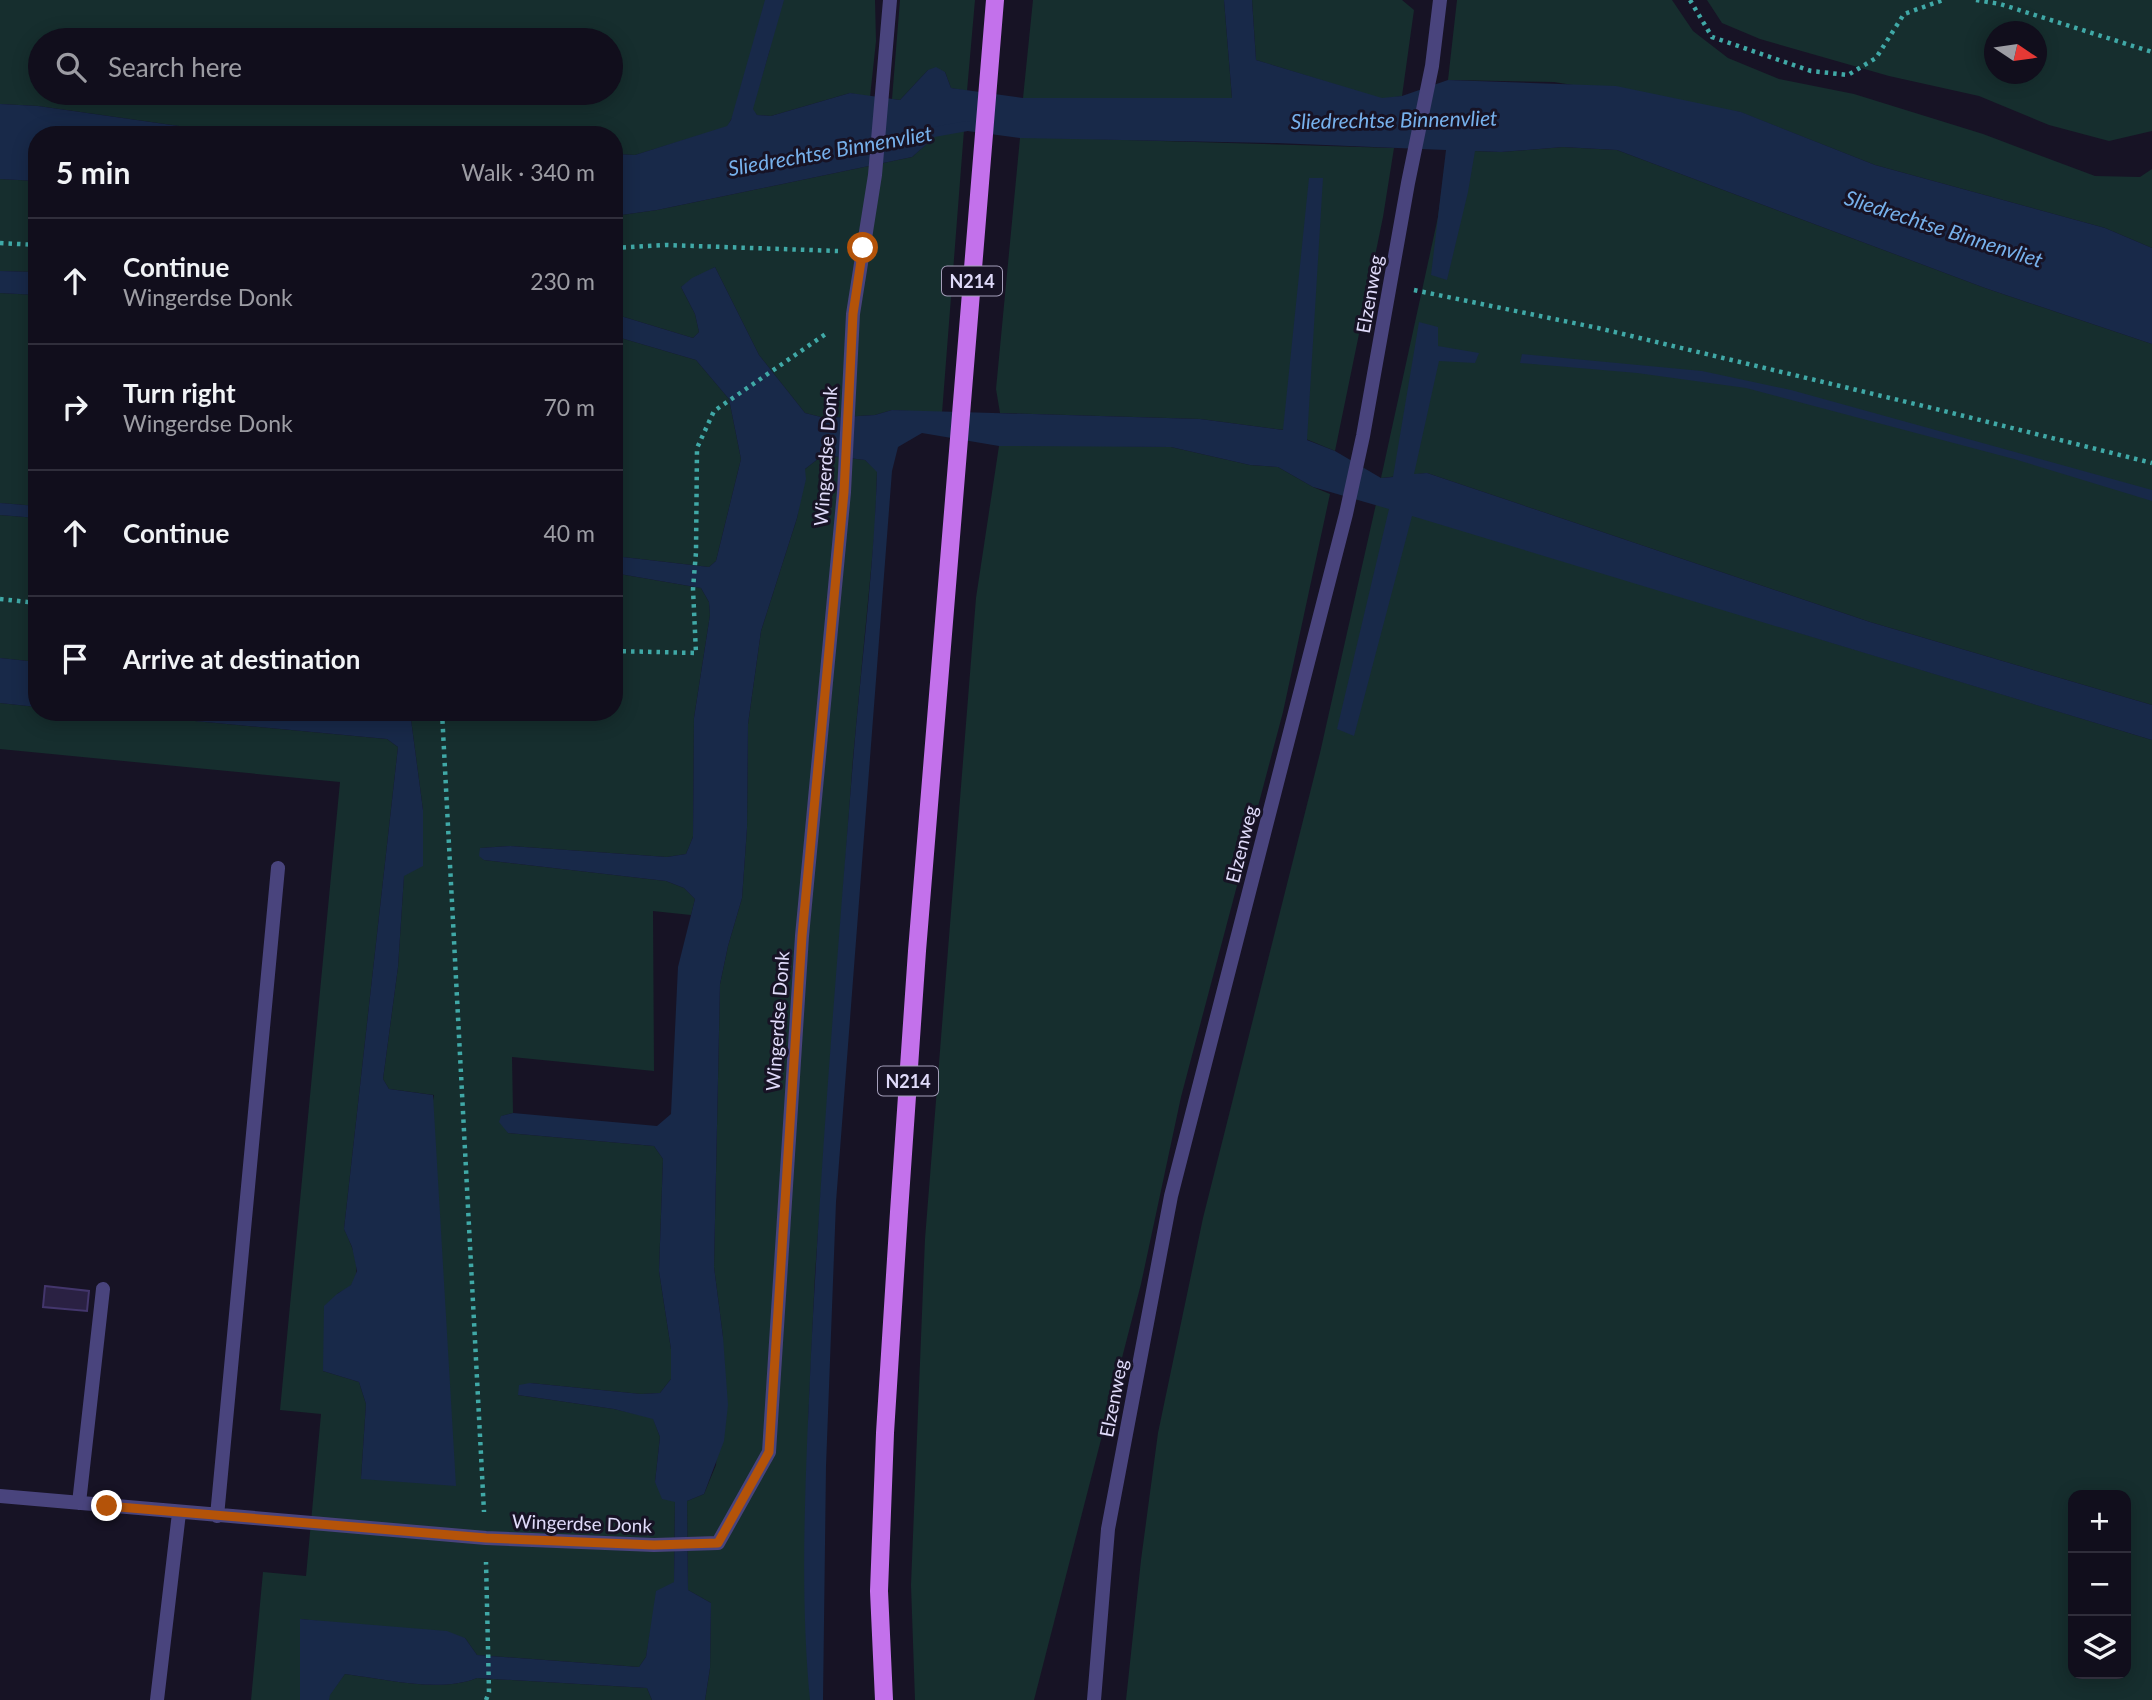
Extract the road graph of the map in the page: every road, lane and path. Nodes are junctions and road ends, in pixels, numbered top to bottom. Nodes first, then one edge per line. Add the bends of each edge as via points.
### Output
1 (890, 0) edge
2 (995, 0) edge
3 (1440, 0) edge
4 (1690, 0) edge
5 (1943, 0) edge
6 (1976, 0) edge
7 (2152, 52) edge
8 (0, 243) edge
9 (28, 245) edge
10 (623, 247) edge
11 (863, 248) junction
12 (1390, 285) junction
13 (853, 314) junction
14 (2152, 463) edge
15 (0, 599) edge
16 (28, 602) edge
17 (623, 652) edge
18 (442, 721) edge
19 (278, 868) dead end
20 (103, 1289) dead end
21 (0, 1496) edge
22 (79, 1503) junction
23 (178, 1513) junction
24 (218, 1516) junction
25 (486, 1538) junction
26 (157, 1700) edge
27 (486, 1700) edge
28 (884, 1700) edge
29 (1094, 1700) edge

1 - 11 street, Wingerdse Donk via 875,175
2 - 28 main road, N214 via 917,951 886,1419 879,1591
3 - 12 street, Elzenweg via 1432,66
4 - 5 path via 1712,37 1811,71 1848,75 1876,58 1904,14
6 - 7 path
8 - 9 path
10 - 11 path via 666,245 827,253
11 - 13 street, Wingerdse Donk
12 - 14 path via 1598,328
12 - 29 street, Elzenweg via 1346,514 1171,1196 1108,1529
13 - 17 path via 714,411 697,448 696,653
13 - 25 street, Wingerdse Donk via 844,492 802,936 769,1452 718,1543
15 - 16 path
18 - 25 path
19 - 24 street
20 - 22 street
21 - 22 street, Wingerdse Donk
22 - 23 street, Wingerdse Donk
23 - 24 street, Wingerdse Donk
23 - 26 street
24 - 25 street, Wingerdse Donk
25 - 27 path

